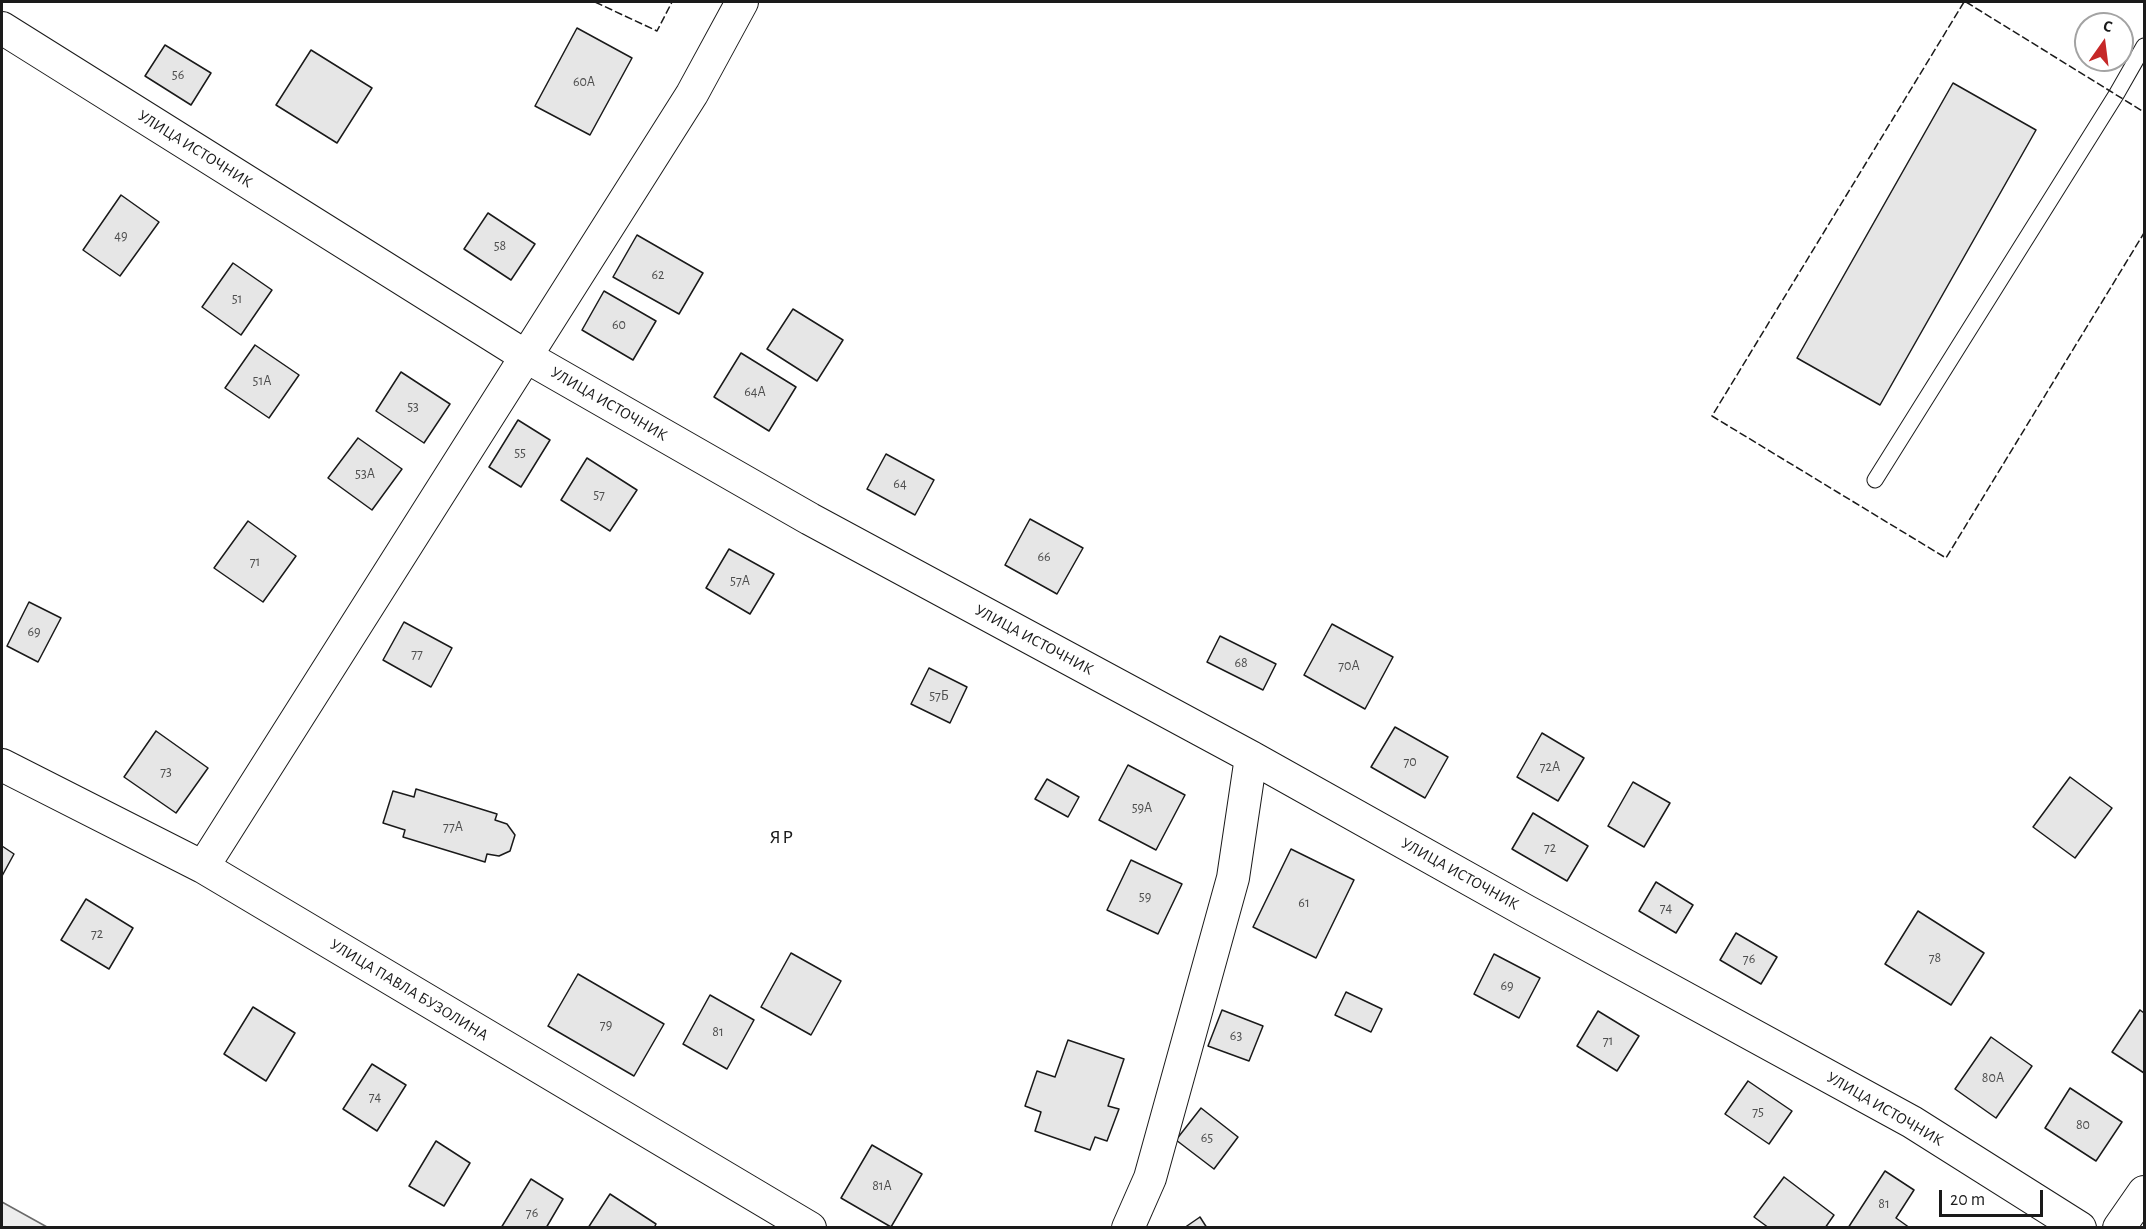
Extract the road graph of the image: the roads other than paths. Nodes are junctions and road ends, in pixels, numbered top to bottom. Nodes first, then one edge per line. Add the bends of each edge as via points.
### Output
1 (742, 2) edge
2 (2, 28) edge
3 (2145, 46) edge
4 (527, 357) junction
5 (1875, 480) dead end
6 (1251, 757) junction
7 (2, 765) edge
8 (203, 867) junction
9 (2145, 1192) edge
10 (810, 1227) edge
11 (1128, 1227) edge
12 (2080, 1227) edge
13 (2119, 1227) edge

1 - 4 street via 692,94
2 - 4 street, УЛИЦА ИСТОЧНИК
3 - 5 lane
4 - 6 street, УЛИЦА ИСТОЧНИК via 810,519
4 - 8 street
6 - 11 street via 1233,878 1150,1178
6 - 12 street, УЛИЦА ИСТОЧНИК via 1912,1122
7 - 8 street, УЛИЦА ПАВЛА БУЗОЛИНА
8 - 10 street, УЛИЦА ПАВЛА БУЗОЛИНА
9 - 13 street

